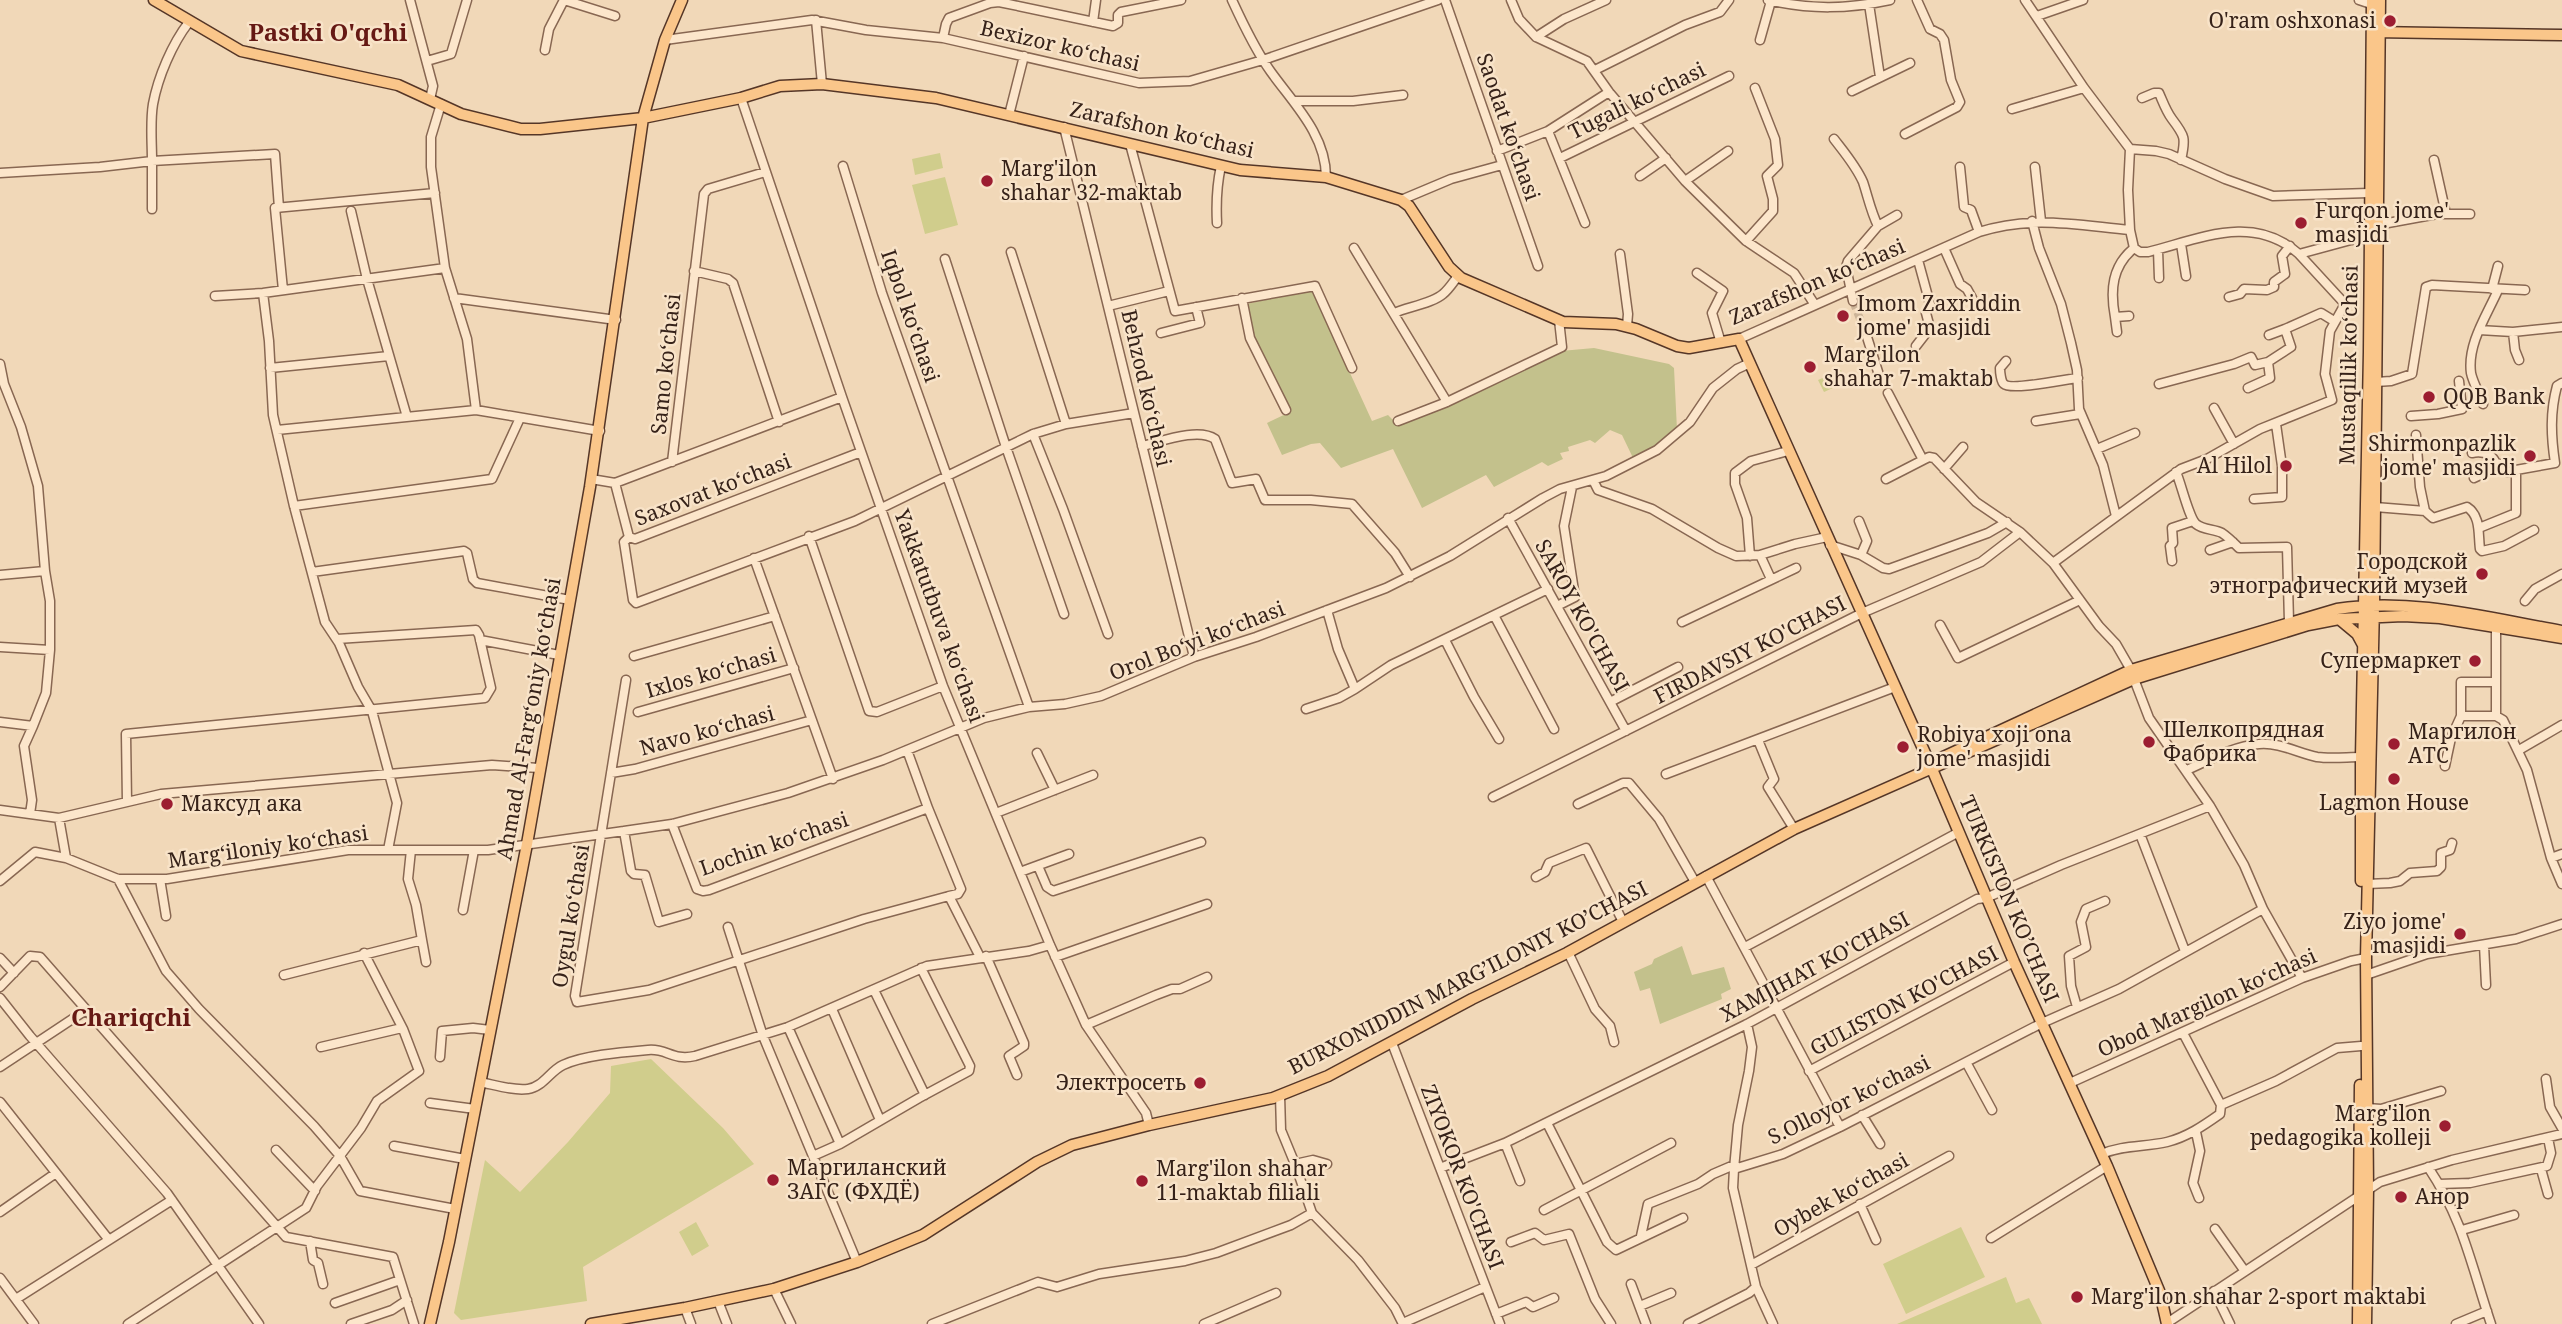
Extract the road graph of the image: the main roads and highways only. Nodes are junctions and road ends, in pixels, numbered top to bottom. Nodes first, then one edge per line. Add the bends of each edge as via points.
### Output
1 (154, 0) edge
2 (682, 0) edge
3 (2374, 1) edge
4 (2376, 32) junction
5 (2562, 35) edge
6 (643, 118) junction
7 (1739, 339) joint
8 (2369, 576) junction
9 (2369, 605) junction
10 (2404, 610) junction
11 (2338, 614) junction
12 (2369, 617) junction
13 (2562, 631) edge
14 (2562, 638) edge
15 (2369, 646) junction
16 (2132, 675) junction
17 (1931, 765) junction
18 (2362, 958) junction
19 (2364, 1191) junction
20 (2167, 1323) edge
21 (430, 1324) edge
22 (591, 1324) edge
23 (2358, 1324) edge
24 (2366, 1324) edge

1 - 6 main road, Zarafshon koʻchasi via 241,51 398,85 461,114 521,129
2 - 6 main road, Ahmad Al-Fargʻoniy koʻchasi via 665,40
3 - 4 main road, Mustaqillik koʻchasi
4 - 5 main road
4 - 8 main road, Mustaqillik koʻchasi via 2369,193
4 - 8 main road, Mustaqillik koʻchasi via 2375,507
6 - 7 main road, Zarafshon koʻchasi via 780,86 822,84 936,97 1240,170 1326,177 1401,200 1458,276 1559,320 1627,326 1689,348
6 - 21 main road, Ahmad Al-Fargʻoniy koʻchasi via 592,479 527,844
7 - 17 main road, TURKISTON KO’CHASI
8 - 9 main road, Mustaqillik koʻchasi
8 - 10 main road via 2382,596
8 - 11 main road via 2356,598
9 - 10 main road, BURXONIDDIN MARG’ILONIY KO’CHASI
9 - 11 main road, BURXONIDDIN MARG’ILONIY KO’CHASI
9 - 12 main road, Mustaqillik koʻchasi
10 - 12 main road, BURXONIDDIN MARG’ILONIY KO’CHASI
10 - 13 main road, BURXONIDDIN MARG’ILONIY KO’CHASI
10 - 14 main road, BURXONIDDIN MARG’ILONIY KO’CHASI
10 - 15 main road via 2381,628
11 - 12 main road, BURXONIDDIN MARG’ILONIY KO’CHASI
11 - 15 main road
11 - 16 main road, BURXONIDDIN MARG’ILONIY KO’CHASI
11 - 16 main road, BURXONIDDIN MARG’ILONIY KO’CHASI via 2289,622
12 - 15 main road
15 - 18 main road
15 - 18 main road via 2361,757
16 - 17 main road, BURXONIDDIN MARG’ILONIY KO’CHASI
17 - 20 main road, TURKISTON KO’CHASI via 2014,962 2108,1166 2160,1293
17 - 22 main road, BURXONIDDIN MARG’ILONIY KO’CHASI via 1794,829 1328,1076 1280,1096 1085,1141 1049,1155 923,1235 857,1262 774,1289
18 - 19 main road
18 - 19 main road via 2371,974
19 - 23 main road
19 - 24 main road

